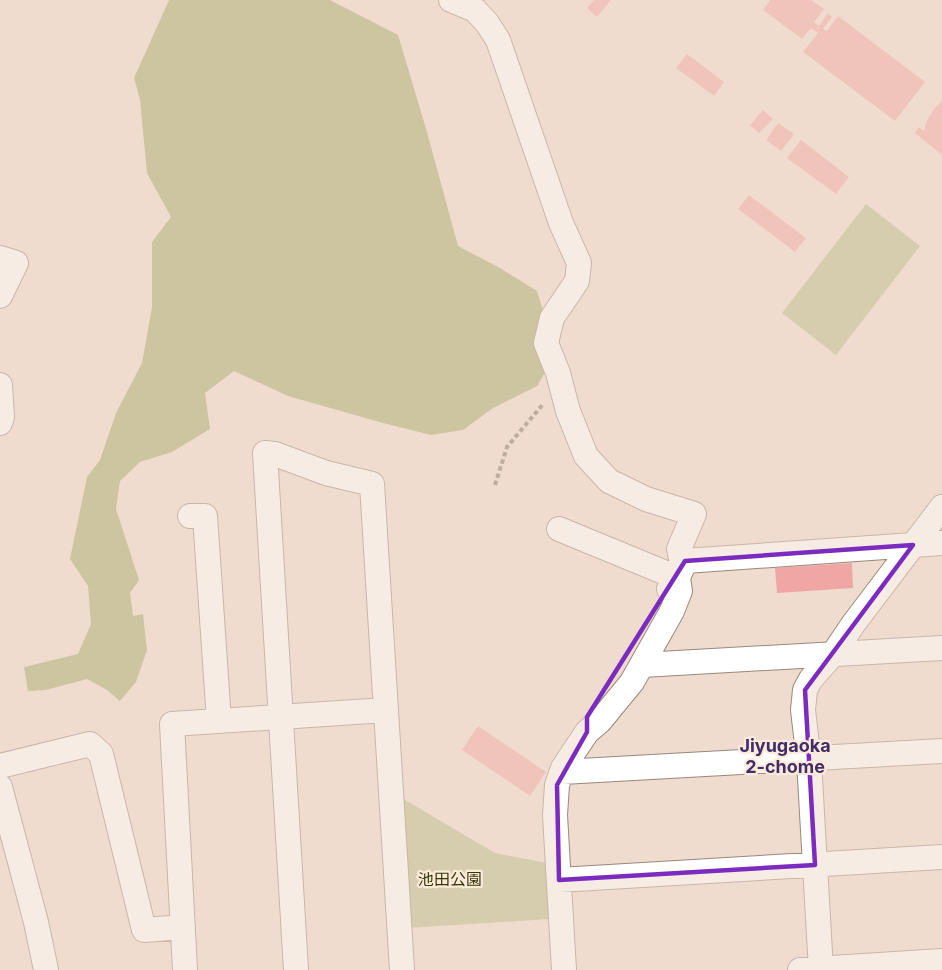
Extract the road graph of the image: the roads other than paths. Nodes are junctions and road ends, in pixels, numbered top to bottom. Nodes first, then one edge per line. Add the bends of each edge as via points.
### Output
1 (451, 0) edge
2 (0, 258) edge
3 (0, 296) edge
4 (0, 385) edge
5 (0, 423) edge
6 (942, 507) edge
7 (190, 516) dead end
8 (559, 529) dead end
9 (942, 543) edge
10 (914, 545) junction
11 (681, 573) junction
12 (942, 648) edge
13 (833, 654) junction
14 (642, 665) junction
15 (386, 710) junction
16 (281, 717) junction
17 (219, 721) junction
18 (587, 732) junction
19 (942, 751) edge
20 (809, 758) junction
21 (0, 766) edge
22 (562, 772) junction
23 (0, 787) edge
24 (942, 857) edge
25 (815, 865) junction
26 (559, 880) junction
27 (183, 927) junction
28 (942, 961) edge
29 (46, 970) edge
30 (185, 970) edge
31 (296, 970) edge
32 (402, 970) edge
33 (564, 970) edge
34 (814, 970) edge

1 - 11 street via 475,10 498,40 561,223 579,263 577,281 552,318 546,343 586,456 609,481 646,499 694,514 679,549
2 - 3 street via 16,263
4 - 5 street
6 - 10 street
7 - 17 street via 205,516
8 - 11 street
9 - 10 street
10 - 11 street via 686,561
10 - 13 street
11 - 14 street via 680,591 672,611
11 - 18 street via 661,597 638,644 587,717
12 - 13 street
13 - 14 street
13 - 20 street via 805,690 803,710
14 - 18 street via 607,714
15 - 16 street
15 - 16 street via 372,484 265,453
15 - 32 street
16 - 17 street
16 - 31 street
17 - 27 street via 172,724
18 - 22 street
19 - 20 street
20 - 22 street
20 - 25 street
21 - 27 street via 90,744 101,754 144,930
22 - 26 street via 556,785 555,815
23 - 29 street
24 - 25 street
25 - 26 street
25 - 34 street
26 - 33 street
27 - 30 street
28 - 34 street

